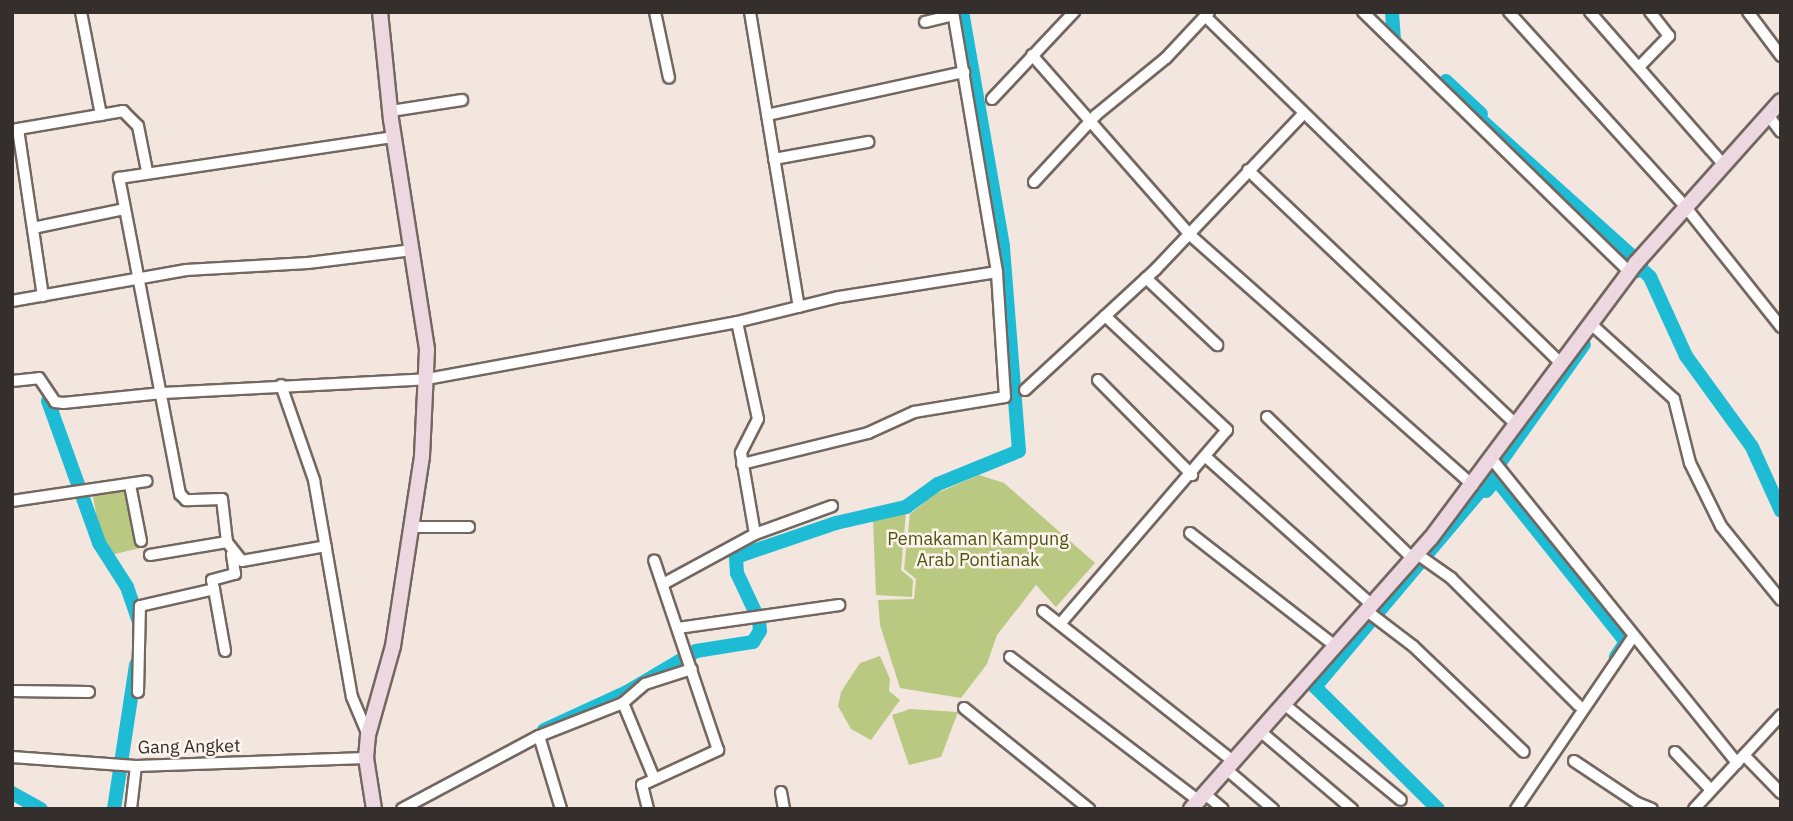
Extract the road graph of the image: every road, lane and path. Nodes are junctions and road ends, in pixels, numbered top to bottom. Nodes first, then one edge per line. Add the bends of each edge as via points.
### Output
1 (81, 12) edge
2 (380, 12) edge
3 (655, 12) edge
4 (750, 12) edge
5 (1074, 12) edge
6 (1363, 12) edge
7 (1509, 12) edge
8 (1590, 12) edge
9 (1650, 12) edge
10 (1748, 12) edge
11 (953, 13) edge
12 (1208, 14) edge
13 (925, 22) dead end
14 (1032, 55) junction
15 (1781, 56) edge
16 (1640, 66) junction
17 (964, 72) junction
18 (669, 78) dead end
19 (992, 99) dead end
20 (462, 100) dead end
21 (1781, 101) edge
22 (391, 111) junction
23 (101, 115) junction
24 (767, 115) junction
25 (1302, 115) junction
26 (1768, 115) junction
27 (1091, 120) junction
28 (15, 129) edge
29 (1781, 132) edge
30 (394, 137) junction
31 (868, 142) dead end
32 (774, 159) junction
33 (1722, 163) junction
34 (1248, 170) junction
35 (147, 171) junction
36 (1034, 181) dead end
37 (1684, 205) junction
38 (125, 209) junction
39 (33, 228) junction
40 (1189, 234) junction
41 (412, 250) junction
42 (1633, 268) junction
43 (997, 272) junction
44 (1146, 278) junction
45 (141, 279) junction
46 (43, 296) junction
47 (12, 301) edge
48 (799, 307) junction
49 (1105, 316) junction
50 (737, 322) junction
51 (1591, 324) junction
52 (1781, 327) edge
53 (1217, 345) dead end
54 (1561, 364) junction
55 (426, 379) junction
56 (1098, 380) dead end
57 (12, 381) edge
58 (281, 386) junction
59 (1024, 390) dead end
60 (163, 393) junction
61 (1267, 417) dead end
62 (1516, 424) junction
63 (1207, 458) junction
64 (1491, 458) junction
65 (742, 464) junction
66 (1192, 475) junction
67 (147, 481) dead end
68 (130, 485) junction
69 (1471, 488) junction
70 (12, 501) edge
71 (832, 506) dead end
72 (410, 527) junction
73 (469, 527) dead end
74 (1190, 533) dead end
75 (755, 534) junction
76 (141, 541) dead end
77 (227, 542) junction
78 (327, 545) junction
79 (232, 554) junction
80 (150, 555) dead end
81 (1415, 556) junction
82 (654, 560) dead end
83 (663, 584) junction
84 (214, 589) junction
85 (1781, 600) edge
86 (839, 605) dead end
87 (1369, 608) junction
88 (1043, 611) dead end
89 (1060, 624) junction
90 (678, 628) junction
91 (1633, 637) junction
92 (1335, 646) junction
93 (225, 651) dead end
94 (1010, 657) dead end
95 (691, 665) junction
96 (12, 691) edge
97 (89, 692) dead end
98 (138, 692) dead end
99 (623, 703) junction
100 (1284, 704) junction
101 (1578, 705) dead end
102 (964, 708) dead end
103 (1781, 715) edge
104 (1260, 731) junction
105 (368, 735) junction
106 (539, 736) junction
107 (1524, 752) dead end
108 (1675, 752) dead end
109 (12, 757) edge
110 (366, 758) junction
111 (1740, 759) junction
112 (1574, 761) dead end
113 (1230, 765) junction
114 (131, 766) junction
115 (654, 778) junction
116 (1711, 790) junction
117 (781, 792) dead end
118 (1781, 793) edge
119 (1401, 800) dead end
120 (1198, 801) edge
121 (131, 809) edge
122 (374, 809) edge
123 (402, 809) edge
124 (561, 809) edge
125 (648, 809) edge
126 (784, 809) edge
127 (1089, 809) edge
128 (1223, 809) edge
129 (1273, 809) edge
130 (1352, 809) edge
131 (1516, 809) edge
132 (1652, 809) edge
133 (1694, 809) edge

1 - 23 street
2 - 22 street
3 - 18 street
4 - 24 street
5 - 14 street
6 - 42 street
7 - 37 street
8 - 16 street
9 - 16 street via 1669,36
10 - 15 street
11 - 13 street
11 - 17 street
12 - 25 street
12 - 27 street via 1166,58
14 - 19 street
14 - 27 street
16 - 33 street
17 - 24 street
17 - 43 street
20 - 22 street
21 - 26 street
22 - 30 street
23 - 28 street
23 - 35 street via 123,111 133,117
24 - 32 street
25 - 34 street
25 - 54 street
26 - 29 street
26 - 33 street
27 - 36 street
27 - 40 street
28 - 39 street
30 - 35 street
30 - 41 street
31 - 32 street
32 - 48 street
33 - 37 street
34 - 40 street
34 - 62 street
35 - 38 street via 119,178
37 - 42 street
37 - 52 street
38 - 39 street
38 - 45 street
39 - 46 street
40 - 44 street
40 - 69 street
41 - 45 street via 308,263 186,270
41 - 55 street via 426,337
42 - 51 street
43 - 48 street
43 - 65 street via 1005,397 914,412 868,433
44 - 49 street
44 - 53 street
45 - 46 street
45 - 60 street
46 - 47 street
48 - 50 street
49 - 59 street
49 - 63 street via 1226,426 1226,433
50 - 55 street
50 - 65 street via 758,423 743,442
51 - 54 street
51 - 85 street via 1674,399 1690,463 1721,526
54 - 62 street
55 - 58 street
55 - 72 street via 422,456
56 - 66 street
57 - 60 street via 38,378 51,397 62,403
58 - 60 street
58 - 78 street via 314,480
60 - 77 street via 180,494 186,500 222,499
61 - 81 street
62 - 64 street
63 - 66 street
63 - 87 street
64 - 69 street
64 - 91 street
65 - 75 street
66 - 89 street
67 - 68 street
68 - 70 street
68 - 76 street
69 - 81 street
71 - 75 street
72 - 73 street
72 - 105 street via 393,646
74 - 92 street
75 - 83 street
77 - 79 street
77 - 80 street
78 - 79 street via 242,561
78 - 105 street via 352,697
79 - 84 street via 235,574 212,580
81 - 87 street
81 - 101 street via 1451,578
82 - 83 street
83 - 90 street
84 - 93 street
84 - 98 street via 140,606
86 - 90 street
87 - 92 street
87 - 107 street
88 - 89 street
89 - 113 street
90 - 95 street
91 - 111 street
91 - 131 street
92 - 100 street
94 - 120 street
95 - 99 street via 645,684
95 - 115 street via 718,750
96 - 97 street
99 - 106 street
99 - 115 street
100 - 104 street
100 - 119 street
102 - 127 street
103 - 111 street
104 - 113 street
104 - 130 street
105 - 110 street
106 - 123 street
106 - 124 street
108 - 116 street
109 - 114 street, Gang Angket
110 - 114 street, Gang Angket
110 - 122 street
111 - 116 street
111 - 118 street
112 - 132 street
113 - 120 street
113 - 129 street
114 - 121 street
115 - 125 street via 641,787
116 - 133 street
117 - 126 street
120 - 128 street

